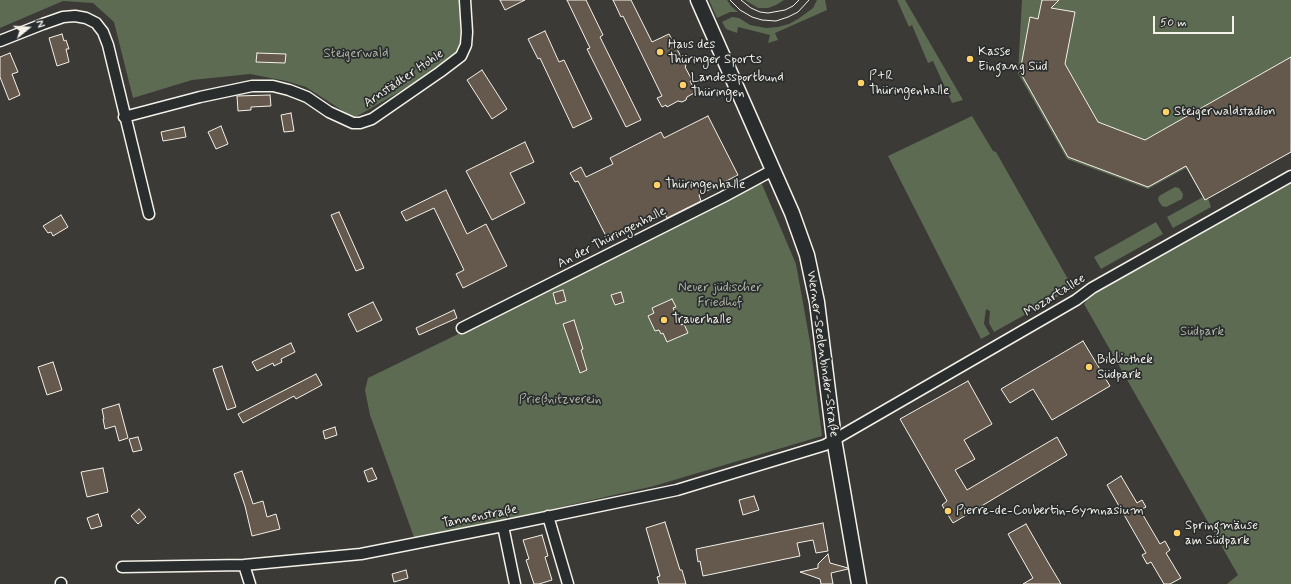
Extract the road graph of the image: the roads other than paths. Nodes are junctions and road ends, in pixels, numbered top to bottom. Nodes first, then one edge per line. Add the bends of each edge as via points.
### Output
1 (465, 0) edge
2 (698, 0) edge
3 (0, 41) edge
4 (124, 117) junction
5 (773, 170) junction
6 (1291, 176) edge
7 (149, 214) dead end
8 (462, 328) dead end
9 (834, 440) junction
10 (548, 516) junction
11 (503, 526) junction
12 (244, 565) junction
13 (122, 567) dead end
14 (250, 584) edge
15 (515, 584) edge
16 (568, 584) edge
17 (859, 584) edge

1 - 4 street, Arnstädter Hohle via 467,32 466,45 461,56 372,119 353,122 329,112 307,97 273,86 252,86
2 - 5 street, Werner-Seelenbinder-Straße
3 - 4 street via 63,17 75,16 96,23 108,45
4 - 7 street
5 - 8 street, An der Thüringenhalle
5 - 9 street, Werner-Seelenbinder-Straße via 807,255 817,302
6 - 9 street, Mozartallee via 1092,288 1076,300
9 - 10 street, Tannenstraße via 825,445 677,490
9 - 17 street, Werner-Seelenbinder-Straße
10 - 11 street, Tannenstraße
10 - 16 street
11 - 12 street, Tannenstraße via 361,554
11 - 15 street
12 - 13 street, Tannenstraße
12 - 14 street

